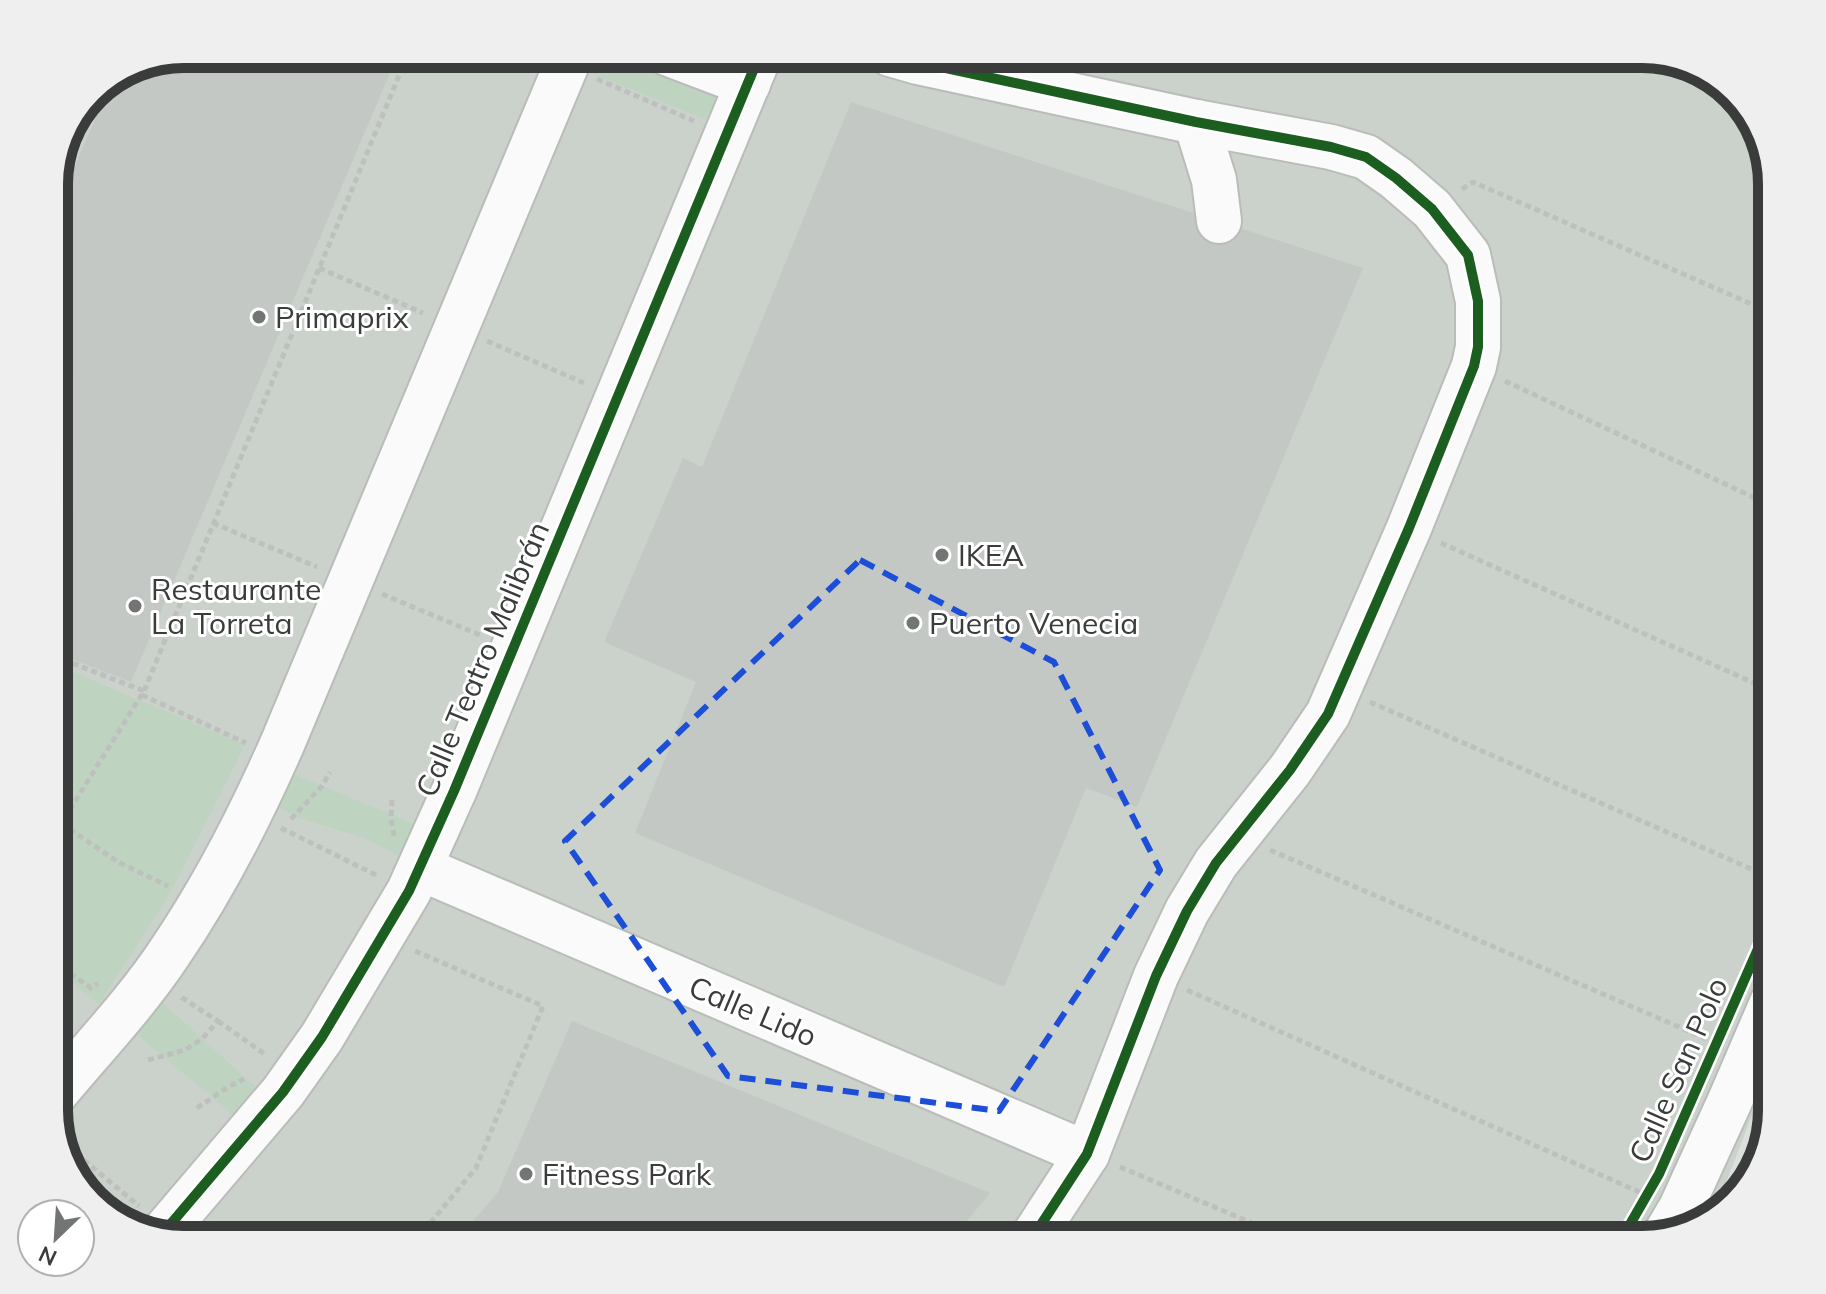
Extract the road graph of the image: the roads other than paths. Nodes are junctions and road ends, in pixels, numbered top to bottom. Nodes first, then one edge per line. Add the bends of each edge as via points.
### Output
1 (566, 68) edge
2 (946, 68) edge
3 (754, 69) edge
4 (1196, 122) junction
5 (1219, 221) dead end
6 (414, 879) junction
7 (1758, 1036) edge
8 (68, 1078) edge
9 (1087, 1154) junction
10 (1652, 1221) edge
11 (170, 1225) edge
12 (1040, 1226) edge

1 - 8 street via 283,742 267,822
2 - 4 street
3 - 6 street, Calle Teatro Malibrán
4 - 5 street via 1214,180
4 - 9 street via 1331,147 1366,157 1396,178 1432,209 1468,255 1478,301 1478,347 1409,528 1328,714 1216,863 1187,911
6 - 9 street, Calle Lido
6 - 11 street, Calle Teatro Malibrán via 293,1079
7 - 10 street, Calle San Polo via 1681,1208
9 - 12 street

